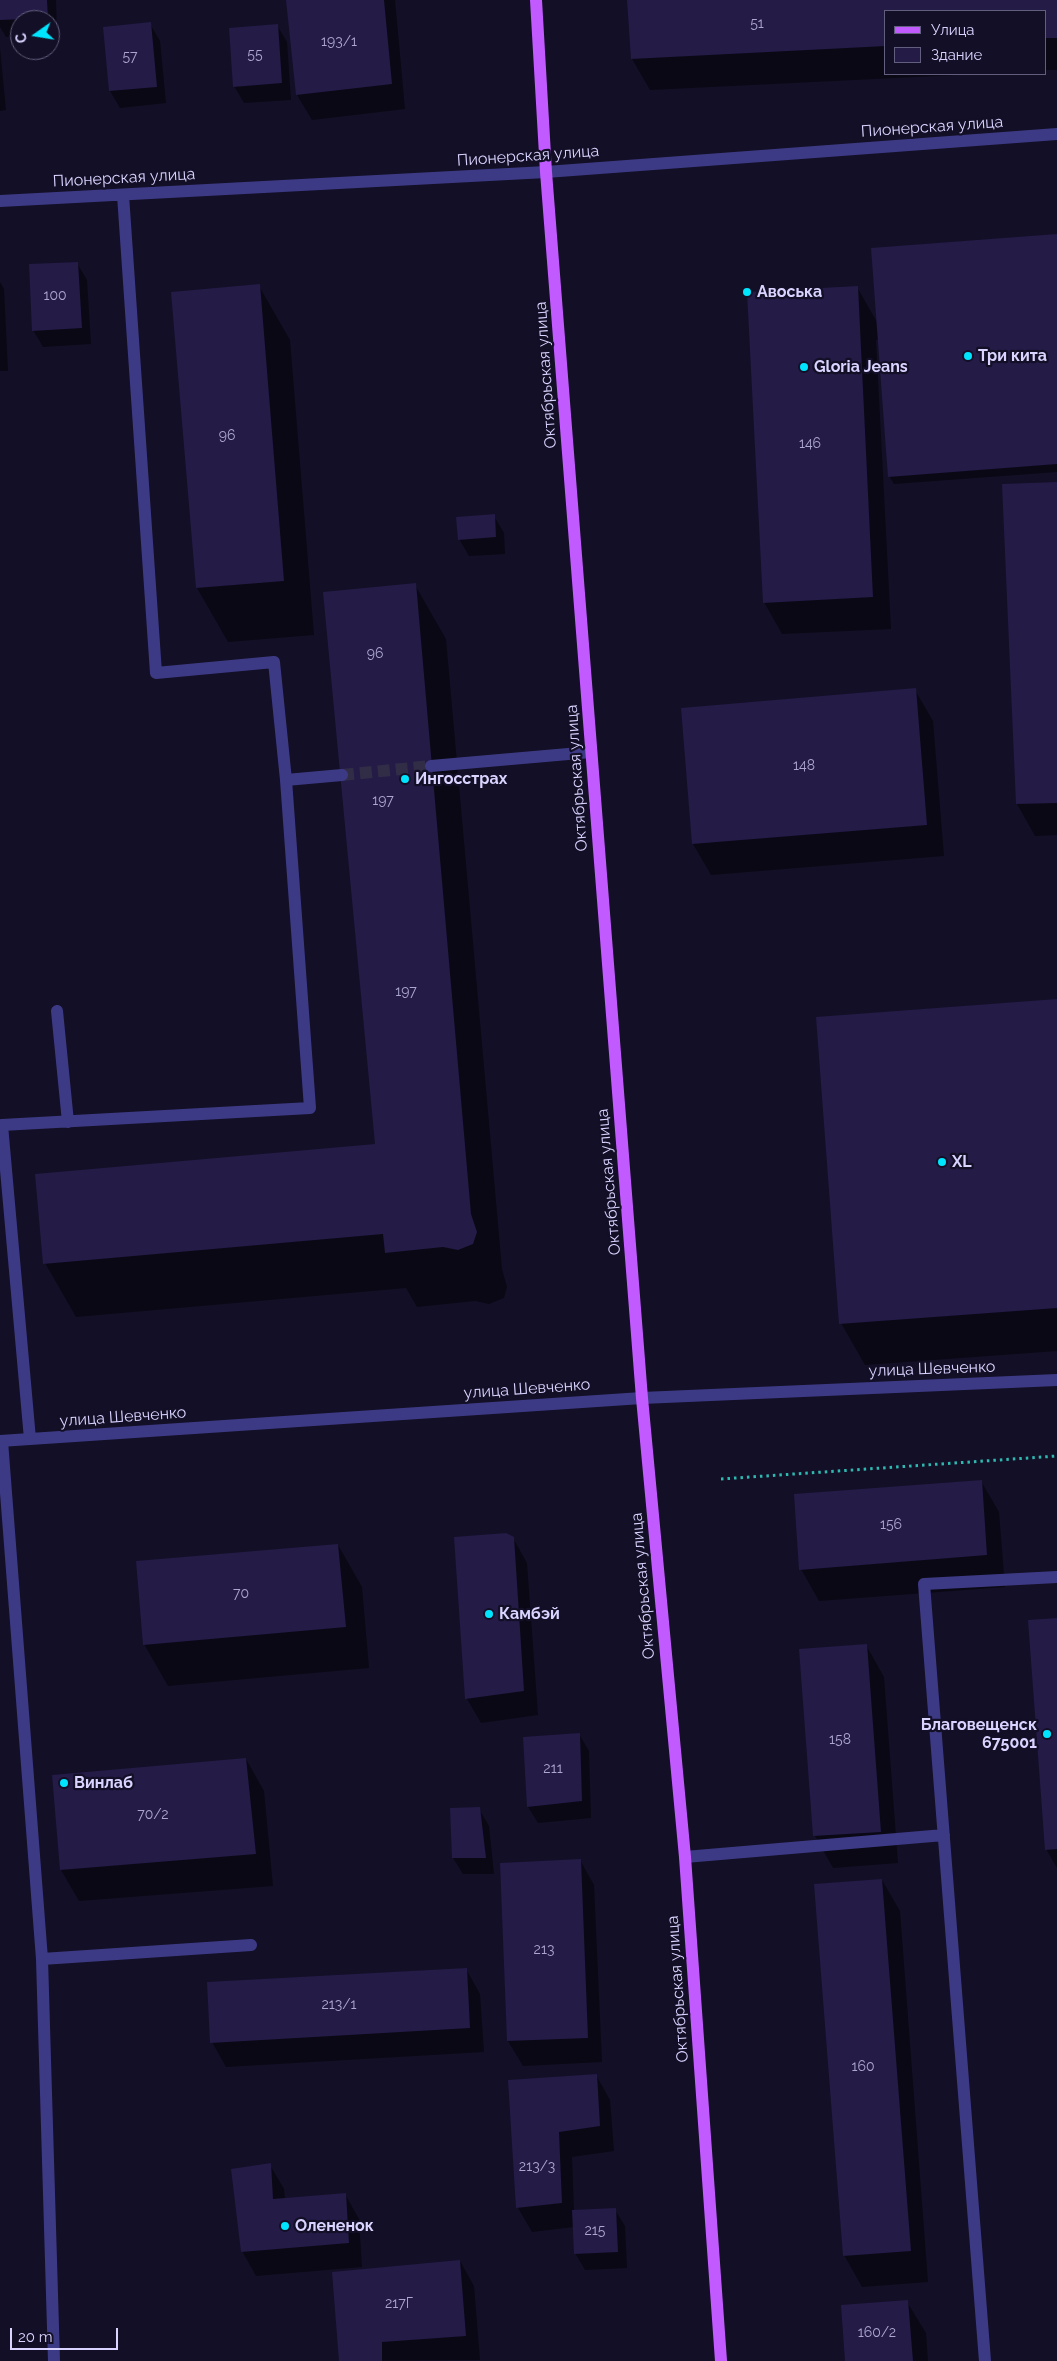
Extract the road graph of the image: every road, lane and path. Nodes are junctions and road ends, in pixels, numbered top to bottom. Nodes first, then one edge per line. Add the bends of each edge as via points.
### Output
1 (536, 0) edge
2 (1057, 134) edge
3 (546, 172) junction
4 (122, 195) junction
5 (0, 201) edge
6 (591, 752) junction
7 (431, 766) tunnel mouth
8 (342, 775) tunnel mouth
9 (286, 780) junction
10 (57, 1011) dead end
11 (68, 1122) junction
12 (1057, 1380) edge
13 (642, 1398) junction
14 (30, 1439) junction
15 (1, 1441) edge
16 (1057, 1456) edge
17 (721, 1478) dead end
18 (1057, 1577) edge
19 (944, 1836) junction
20 (685, 1857) junction
21 (251, 1946) dead end
22 (42, 1959) junction
23 (54, 2361) edge
24 (721, 2361) edge
25 (985, 2361) edge

1 - 3 main road, Октябрьская улица
2 - 3 street, Пионерская улица
3 - 4 street, Пионерская улица
3 - 6 main road, Октябрьская улица
4 - 5 street, Пионерская улица
4 - 9 street via 156,672 274,662
6 - 7 street
6 - 13 main road, Октябрьская улица
8 - 9 street
9 - 11 street via 310,1108
10 - 11 street
11 - 14 street via 2,1125
12 - 13 street, улица Шевченко
13 - 14 street, улица Шевченко
13 - 20 main road, Октябрьская улица
14 - 15 street, улица Шевченко
15 - 22 street
16 - 17 path
18 - 19 street via 924,1584
19 - 20 street
19 - 25 street
20 - 24 main road, Октябрьская улица
21 - 22 street
22 - 23 street

